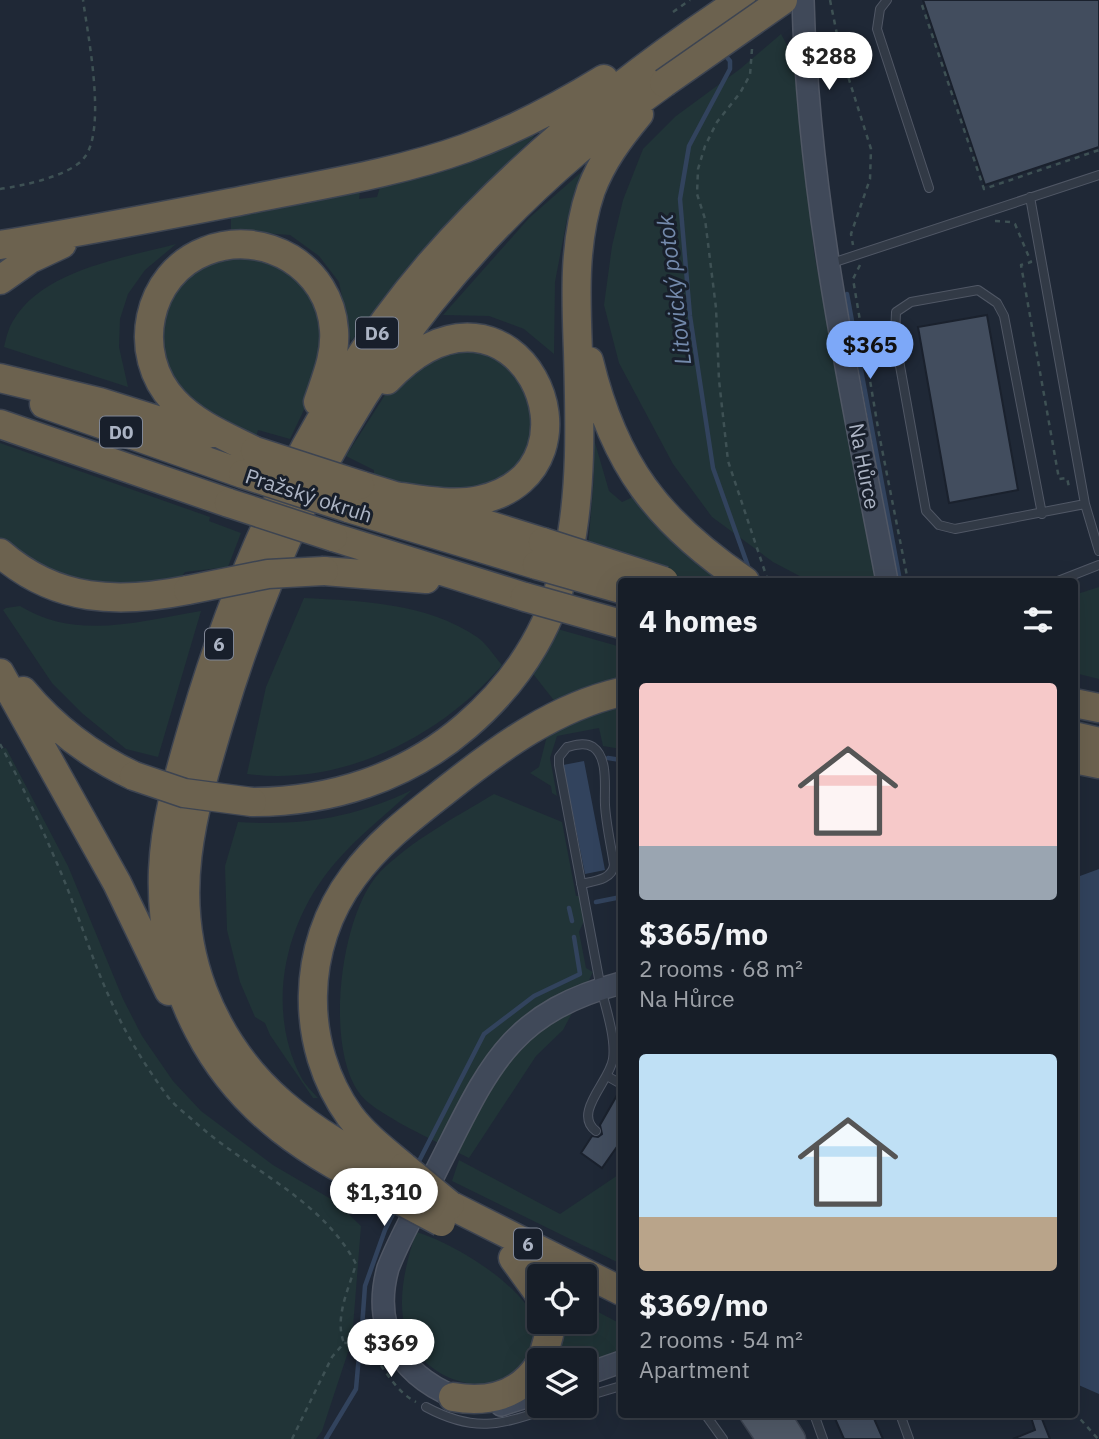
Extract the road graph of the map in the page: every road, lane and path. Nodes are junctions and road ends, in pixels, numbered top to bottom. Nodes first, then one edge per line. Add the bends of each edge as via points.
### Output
1 (83, 0) edge
2 (690, 0) edge
3 (741, 0) edge
4 (783, 0) edge
5 (803, 0) edge
6 (830, 0) edge
7 (887, 0) edge
8 (922, 5) dead end
9 (673, 12) dead end
10 (751, 40) dead end
11 (653, 67) junction
12 (1099, 150) edge
13 (1099, 175) edge
14 (929, 188) dead end
15 (0, 189) edge
16 (1030, 197) junction
17 (139, 222) junction
18 (0, 245) edge
19 (853, 245) dead end
20 (863, 263) dead end
21 (827, 265) junction
22 (0, 281) edge
23 (577, 307) junction
24 (0, 378) edge
25 (0, 388) edge
26 (0, 424) edge
27 (344, 425) junction
28 (249, 462) junction
29 (295, 468) junction
30 (396, 496) junction
31 (354, 497) junction
32 (1085, 505) junction
33 (1042, 514) junction
34 (1099, 551) edge
35 (0, 553) edge
36 (540, 553) junction
37 (1099, 565) edge
38 (651, 578) edge
39 (741, 578) edge
40 (767, 578) edge
41 (886, 578) edge
42 (907, 578) edge
43 (1066, 578) edge
44 (485, 584) junction
45 (618, 588) edge
46 (618, 623) edge
47 (0, 661) edge
48 (0, 673) edge
49 (618, 693) edge
50 (1078, 704) edge
51 (1099, 708) edge
52 (1078, 737) edge
53 (1099, 742) edge
54 (0, 744) edge
55 (2, 752) edge
56 (1086, 765) edge
57 (1099, 769) edge
58 (581, 884) junction
59 (616, 984) edge
60 (218, 1063) junction
61 (607, 1076) junction
62 (618, 1082) edge
63 (596, 1131) dead end
64 (398, 1180) junction
65 (446, 1213) junction
66 (513, 1258) junction
67 (527, 1265) edge
68 (527, 1277) edge
69 (608, 1289) edge
70 (618, 1307) edge
71 (344, 1343) junction
72 (618, 1363) edge
73 (597, 1370) edge
74 (527, 1379) edge
75 (618, 1387) edge
76 (597, 1394) edge
77 (453, 1397) junction
78 (527, 1397) edge
79 (426, 1407) joint
80 (527, 1414) edge
81 (1078, 1416) edge
82 (708, 1418) edge
83 (755, 1418) edge
84 (780, 1418) edge
85 (815, 1418) edge
86 (901, 1418) edge
87 (292, 1439) edge
88 (723, 1439) edge
89 (769, 1439) edge
90 (793, 1439) edge
91 (823, 1439) edge
92 (909, 1439) edge
93 (1098, 1439) edge

1 - 15 path via 93,75 91,146 84,159 70,169 24,186
2 - 9 path
3 - 11 highway
4 - 11 highway, D6, bridge
5 - 21 main road, Na Hůrce via 816,186
6 - 19 path via 841,54 871,149 870,179 851,234
7 - 14 lane via 880,9 877,29
8 - 12 path via 984,189
10 - 40 path via 750,75 705,146 697,194 705,219 716,308 728,461
11 - 17 highway via 447,154
11 - 23 highway via 591,191 579,248
11 - 27 highway, D6 via 583,144 480,242 433,297
11 - 29 highway, D6 via 569,126 478,211 429,265 335,394
13 - 16 lane
16 - 21 lane
16 - 32 lane
17 - 18 highway
17 - 22 highway via 41,253
20 - 42 path via 853,279
21 - 41 main road, Na Hůrce
23 - 39 highway via 606,419 641,485 689,540
23 - 47 highway, bridge via 577,477 565,574 554,607 520,667 465,727 429,754 364,785 292,801 220,800 184,793 134,776 100,758 54,724
24 - 28 highway via 100,402
25 - 28 highway, Pražský okruh / D0
26 - 44 highway, Pražský okruh / D0, bridge
27 - 30 highway via 399,368 439,342 485,340 511,353 531,373 543,400 544,433 535,461 516,484 472,502
27 - 64 highway, 6 via 279,551 237,663 190,832 185,912 203,991 252,1074 304,1124
28 - 29 highway via 166,391 149,346 154,305 174,273 205,251 235,244 263,246 296,261 320,286 331,313 331,363
28 - 31 highway, Pražský okruh / D0, bridge
29 - 60 highway, 6 via 259,538 220,642 182,765 165,845 163,891 171,954 191,1014
30 - 31 highway
30 - 36 highway
31 - 36 highway, Pražský okruh / D0
32 - 33 lane
32 - 34 lane
33 - 33 lane via 955,529 939,525 926,511 895,338 896,312 911,302 978,290 996,303 1004,316
35 - 44 highway, bridge via 54,586 86,596 124,599 268,574 324,571
36 - 38 highway, bridge
36 - 45 highway, Pražský okruh / D0, bridge
37 - 43 lane
44 - 46 highway, Pražský okruh / D0, bridge
48 - 60 highway via 117,883 166,987
49 - 64 highway via 561,713 506,745 390,836 338,899 316,958 315,1031 340,1100
50 - 51 highway
52 - 53 highway
54 - 55 path
55 - 71 path via 60,869 110,1000 132,1044 169,1099 218,1143 296,1195 347,1247 356,1264 342,1314
56 - 57 lane
58 - 58 lane via 614,871 601,759 584,744 566,747 559,757
58 - 59 lane
59 - 61 lane via 608,1014 614,1058
59 - 77 main road via 544,1015 494,1063 388,1268 383,1305 392,1342 417,1376
60 - 64 highway, 6 via 251,1104 293,1141 332,1166
61 - 62 lane
61 - 63 lane via 587,1116
64 - 65 highway, 6, bridge
65 - 66 highway, 6
65 - 69 highway, 6
66 - 67 highway, 6
66 - 68 highway
69 - 70 highway, 6
71 - 79 path via 362,1342 410,1399
71 - 87 path via 332,1357
72 - 73 main road
74 - 77 highway via 501,1396 480,1400
75 - 76 lane
77 - 78 main road via 489,1406
79 - 80 lane via 457,1421 490,1425
81 - 93 path
82 - 88 lane
83 - 89 main road
84 - 90 main road
85 - 91 lane
86 - 92 lane

